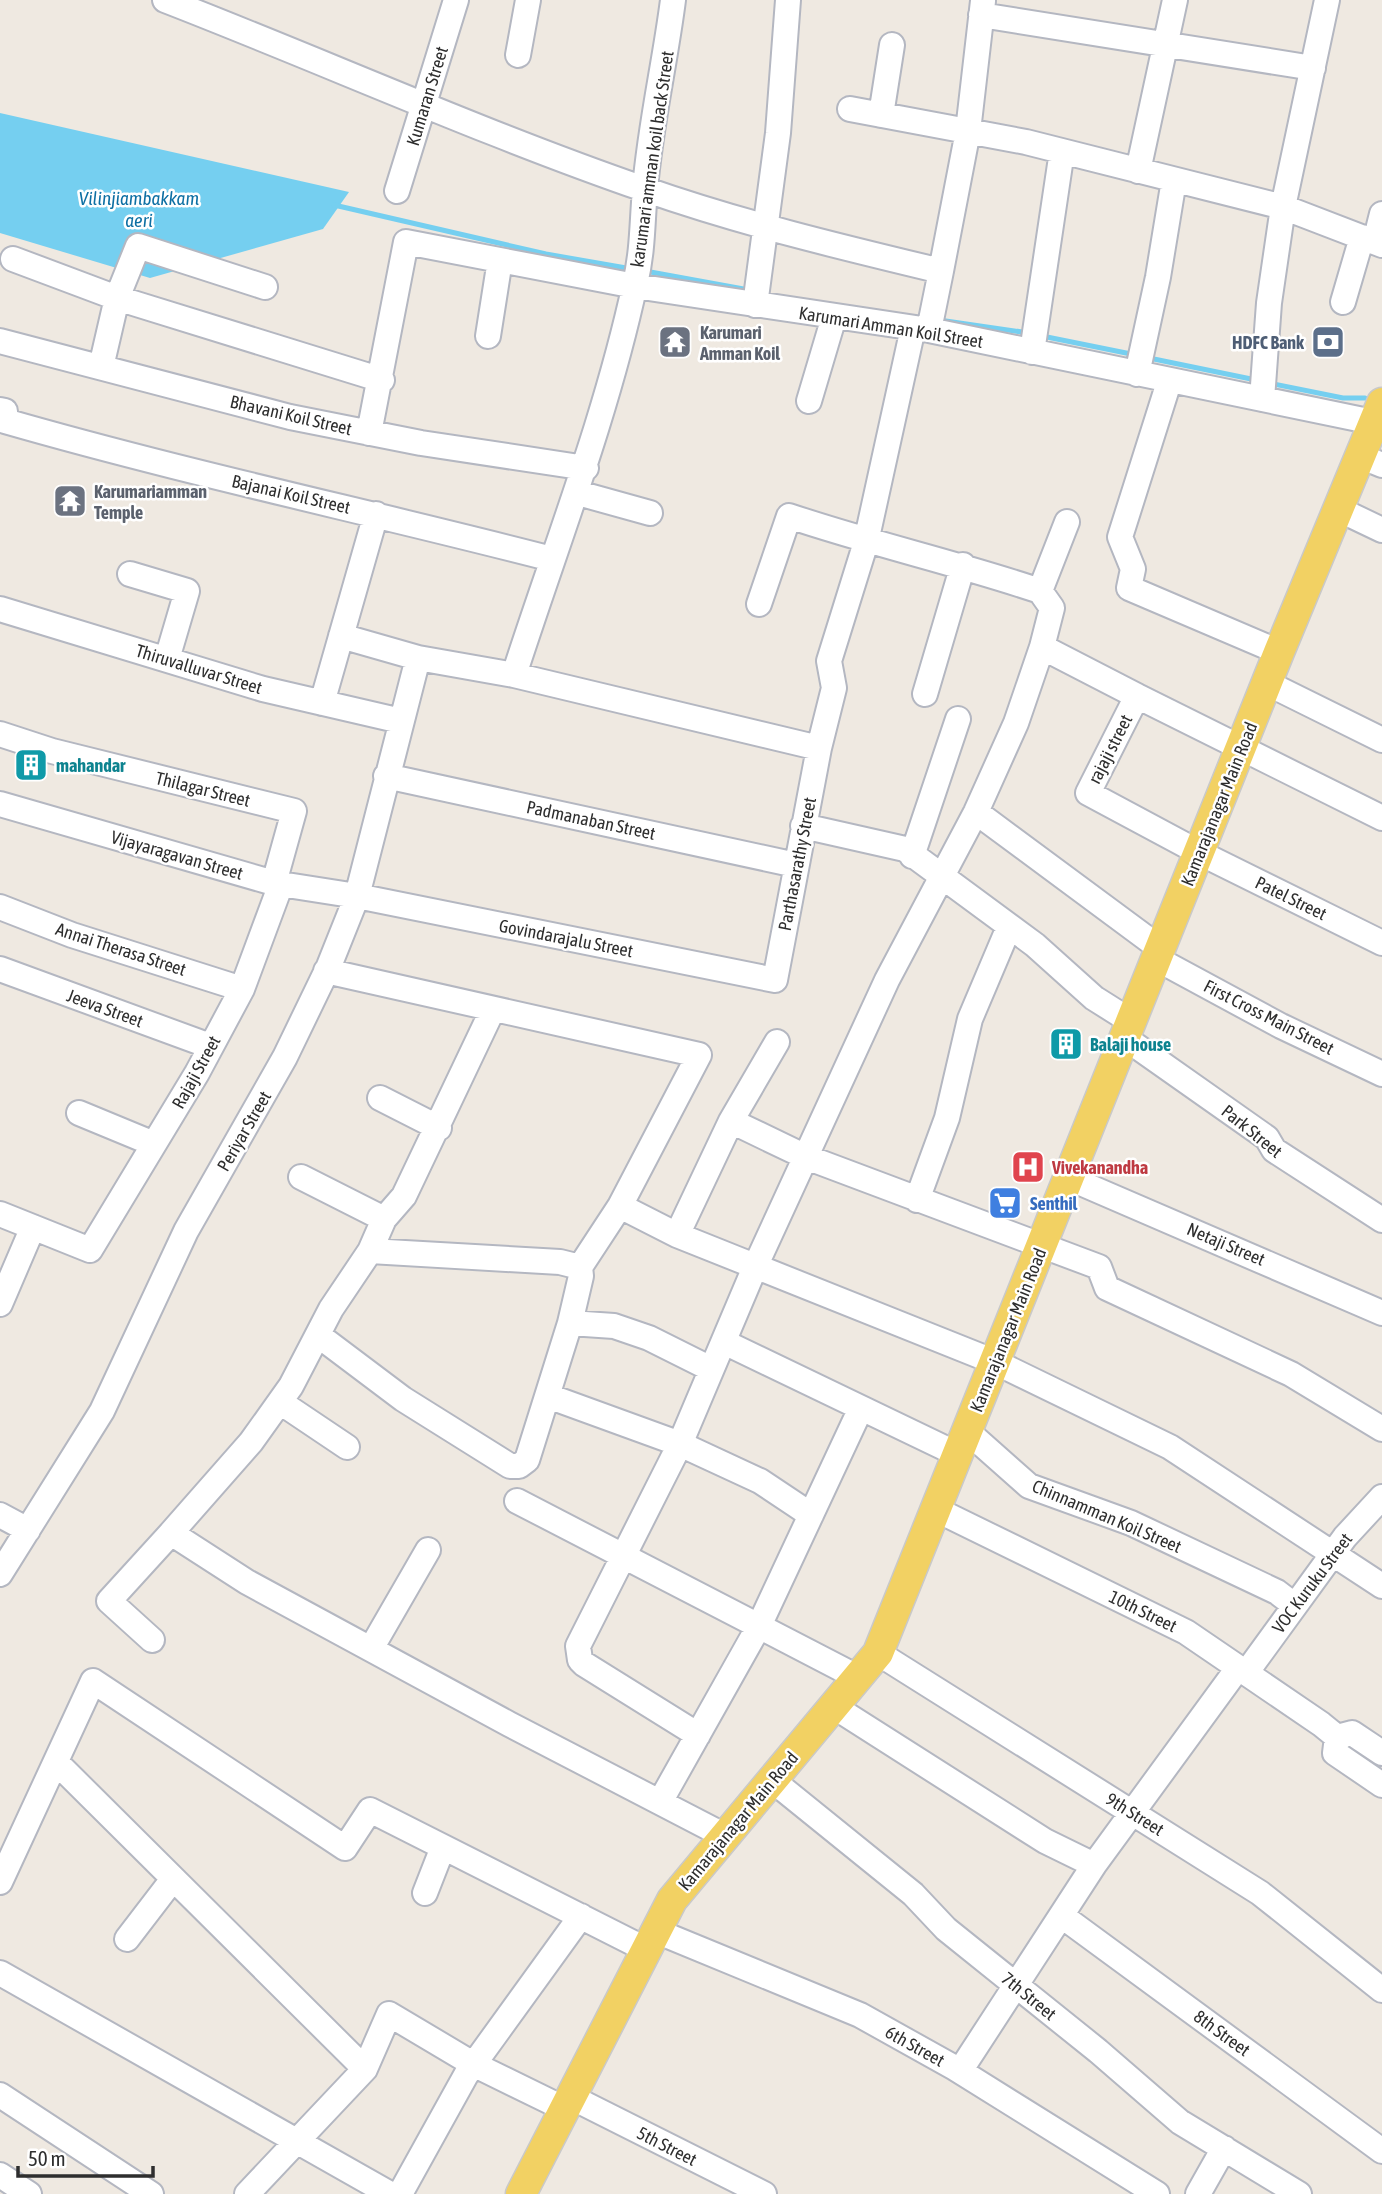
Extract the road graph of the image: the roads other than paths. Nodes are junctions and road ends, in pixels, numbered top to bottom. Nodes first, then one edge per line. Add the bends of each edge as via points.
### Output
1 (165, 0) edge
2 (528, 0) edge
3 (673, 0) edge
4 (788, 0) edge
5 (1175, 0) edge
6 (1327, 0) edge
7 (452, 1) edge
8 (982, 8) edge
9 (892, 45) dead end
10 (1165, 45) junction
11 (518, 55) dead end
12 (1313, 68) junction
13 (425, 104) junction
14 (850, 109) dead end
15 (881, 115) junction
16 (968, 131) junction
17 (1062, 151) junction
18 (1138, 171) junction
19 (1174, 180) junction
20 (645, 189) junction
21 (397, 191) dead end
22 (1283, 207) junction
23 (1382, 214) edge
24 (766, 236) junction
25 (1373, 242) edge
26 (13, 259) dead end
27 (500, 260) junction
28 (941, 271) junction
29 (636, 281) junction
30 (265, 287) dead end
31 (117, 298) junction
32 (755, 301) junction
33 (1343, 302) dead end
34 (834, 317) junction
35 (925, 324) junction
36 (488, 335) dead end
37 (1034, 340) junction
38 (0, 341) edge
39 (101, 367) junction
40 (1137, 374) junction
41 (382, 380) junction
42 (1169, 382) junction
43 (1262, 399) junction
44 (809, 401) dead end
45 (0, 410) edge
46 (1378, 412) edge
47 (369, 433) junction
48 (1371, 460) edge
49 (586, 468) junction
50 (578, 493) junction
51 (1338, 509) junction
52 (650, 513) dead end
53 (376, 514) junction
54 (1067, 522) dead end
55 (1382, 530) edge
56 (866, 542) junction
57 (552, 559) junction
58 (963, 565) junction
59 (131, 574) dead end
60 (1040, 592) junction
61 (759, 604) dead end
62 (0, 609) edge
63 (341, 636) junction
64 (1042, 647) junction
65 (1279, 652) junction
66 (418, 658) junction
67 (167, 659) junction
68 (514, 675) junction
69 (1267, 683) junction
70 (925, 694) dead end
71 (1137, 696) junction
72 (322, 703) junction
73 (958, 719) dead end
74 (401, 721) junction
75 (0, 734) edge
76 (1382, 740) edge
77 (819, 748) junction
78 (1242, 748) junction
79 (386, 776) junction
80 (0, 804) edge
81 (976, 812) junction
82 (1382, 818) edge
83 (803, 826) junction
84 (1200, 853) junction
85 (912, 856) junction
86 (796, 865) junction
87 (943, 877) junction
88 (277, 883) junction
89 (357, 896) junction
90 (0, 907) edge
91 (1009, 927) junction
92 (1382, 943) edge
93 (1159, 954) junction
94 (0, 969) edge
95 (326, 971) junction
96 (775, 980) joint
97 (242, 989) junction
98 (492, 1011) junction
99 (1129, 1030) junction
100 (777, 1042) dead end
101 (210, 1046) junction
102 (1382, 1074) edge
103 (380, 1098) dead end
104 (79, 1113) dead end
105 (731, 1121) junction
106 (439, 1128) junction
107 (154, 1144) junction
108 (806, 1157) junction
109 (301, 1177) dead end
110 (1069, 1178) junction
111 (918, 1199) junction
112 (620, 1206) junction
113 (0, 1214) edge
114 (384, 1219) junction
115 (1382, 1220) edge
116 (33, 1227) junction
117 (677, 1235) junction
118 (1042, 1245) junction
119 (370, 1251) junction
120 (580, 1267) junction
121 (755, 1267) junction
122 (0, 1304) edge
123 (1382, 1314) edge
124 (570, 1323) junction
125 (318, 1335) junction
126 (724, 1342) junction
127 (995, 1362) junction
128 (711, 1369) junction
129 (548, 1396) junction
130 (280, 1402) junction
131 (861, 1408) junction
132 (1382, 1429) edge
133 (962, 1443) junction
134 (680, 1444) junction
135 (347, 1447) dead end
136 (1382, 1497) edge
137 (517, 1501) dead end
138 (935, 1509) junction
139 (0, 1515) edge
140 (811, 1515) junction
141 (28, 1530) junction
142 (172, 1533) junction
143 (428, 1550) dead end
144 (1333, 1552) junction
145 (625, 1557) junction
146 (0, 1574) edge
147 (1382, 1586) edge
148 (1294, 1605) junction
149 (759, 1626) junction
150 (152, 1640) dead end
151 (372, 1647) junction
152 (878, 1653) junction
153 (1242, 1670) junction
154 (857, 1677) junction
155 (833, 1706) junction
156 (698, 1735) junction
157 (1337, 1737) junction
158 (1380, 1748) edge
159 (56, 1762) junction
160 (772, 1780) junction
161 (1382, 1785) edge
162 (660, 1802) junction
163 (1134, 1813) junction
164 (725, 1836) junction
165 (443, 1847) junction
166 (1094, 1865) junction
167 (173, 1879) junction
168 (0, 1882) edge
169 (425, 1893) dead end
170 (581, 1916) junction
171 (1062, 1916) junction
172 (127, 1939) dead end
173 (652, 1940) junction
174 (0, 1973) edge
175 (1016, 1985) junction
176 (1382, 1990) edge
177 (473, 2064) junction
178 (365, 2069) junction
179 (960, 2071) junction
180 (0, 2095) edge
181 (568, 2103) junction
182 (298, 2141) junction
183 (1224, 2148) junction
184 (1382, 2151) edge
185 (0, 2175) edge
186 (29, 2194) edge
187 (151, 2194) edge
188 (247, 2194) edge
189 (390, 2194) edge
190 (400, 2194) edge
191 (521, 2194) edge
192 (764, 2194) edge
193 (1157, 2194) edge
194 (1198, 2194) edge
195 (1299, 2194) edge

1 - 13 street
2 - 11 street
3 - 20 street, karumari amman koil back Street
4 - 24 street
5 - 10 street
6 - 12 street
7 - 13 street, Kumaran Street
8 - 10 street
8 - 16 street, Parthasarathy Street
9 - 15 street
10 - 12 street
10 - 18 street
12 - 22 street
13 - 20 street
13 - 21 street, Kumaran Street
14 - 15 street
15 - 16 street
16 - 17 street
16 - 28 street, Parthasarathy Street
17 - 18 street
17 - 37 street
18 - 19 street
19 - 22 street
19 - 40 street
20 - 24 street
20 - 29 street, karumari amman koil back Street via 644,244
22 - 25 street
22 - 43 street
23 - 25 street
24 - 28 street
24 - 32 street
25 - 33 street
26 - 31 street
27 - 29 street, Karumari Amman Koil Street
27 - 36 street
27 - 41 street, Karumari Amman Koil Street via 407,242
28 - 35 street, Parthasarathy Street
29 - 32 street, Karumari Amman Koil Street
29 - 49 street, karumari amman koil back Street
30 - 31 street via 143,246 135,249
31 - 39 street
31 - 41 street
32 - 34 street, Karumari Amman Koil Street
34 - 35 street, Karumari Amman Koil Street
34 - 44 street
35 - 37 street, Karumari Amman Koil Street
35 - 56 street, Parthasarathy Street
37 - 40 street, Karumari Amman Koil Street
38 - 39 street, Bhavani Koil Street
39 - 47 street, Bhavani Koil Street
40 - 42 street, Karumari Amman Koil Street
41 - 47 street
42 - 43 street, Karumari Amman Koil Street
42 - 65 street via 1120,537 1133,569 1129,588
43 - 46 street, Karumari Amman Koil Street
45 - 53 street, Bajanai Koil Street via 5,411 5,421 130,457
46 - 48 main road, Kamarajanagar Main Road
47 - 49 street, Bhavani Koil Street
48 - 51 main road, Kamarajanagar Main Road
49 - 50 street, karumari amman koil back Street
50 - 52 street
50 - 57 street, karumari amman koil back Street
51 - 55 street
51 - 65 main road, Kamarajanagar Main Road
53 - 57 street, Bajanai Koil Street
53 - 63 street
54 - 60 street
56 - 58 street
56 - 61 street via 789,516
56 - 77 street, Parthasarathy Street via 829,661 834,688
57 - 68 street, karumari amman koil back Street
58 - 60 street
58 - 70 street
59 - 67 street via 187,591
60 - 64 street via 1052,608
62 - 67 street, Thiruvalluvar Street
63 - 66 street
63 - 72 street
64 - 71 street
64 - 81 street via 1016,723
65 - 69 main road, Kamarajanagar Main Road
66 - 68 street
66 - 74 street, Periyar Street
67 - 72 street, Thiruvalluvar Street
68 - 77 street
69 - 76 street
69 - 78 main road, Kamarajanagar Main Road
71 - 78 street, rajaji street
71 - 84 street, rajaji street via 1088,793
72 - 74 street, Thiruvalluvar Street
73 - 85 street
74 - 79 street, Periyar Street
75 - 88 street, Thilagar Street via 294,811
77 - 83 street, Parthasarathy Street
78 - 82 street, rajaji street
78 - 84 main road, Kamarajanagar Main Road
79 - 86 street, Padmanaban Street
79 - 89 street, Periyar Street
80 - 88 street, Vijayaragavan Street
81 - 87 street
81 - 93 street, First Cross Main Street
83 - 85 street, Park Street via 905,849
83 - 86 street, Parthasarathy Street
84 - 92 street, Patel Street
84 - 93 main road, Kamarajanagar Main Road
85 - 87 street, Park Street
86 - 96 street, Parthasarathy Street
87 - 91 street, Park Street
87 - 108 street via 887,980
88 - 89 street, Vijayaragavan Street
88 - 97 street, Rajaji Street
89 - 95 street, Periyar Street
89 - 96 street, Govindarajalu Street
90 - 97 street, Annai Therasa Street
91 - 99 street, Park Street
91 - 111 street via 970,1019 947,1118
93 - 99 main road, Kamarajanagar Main Road
93 - 102 street, First Cross Main Street via 1281,1026
94 - 101 street, Jeeva Street
95 - 98 street
95 - 141 street, Periyar Street via 285,1057 186,1231 102,1411
97 - 101 street, Rajaji Street
98 - 106 street
98 - 112 street via 699,1055
99 - 110 main road, Kamarajanagar Main Road
99 - 115 street, Park Street via 1267,1138 1274,1150
100 - 105 street
101 - 107 street, Rajaji Street
103 - 106 street
104 - 107 street
105 - 108 street
105 - 117 street
106 - 114 street via 404,1196
107 - 116 street, Rajaji Street via 90,1250
108 - 111 street
108 - 121 street
109 - 114 street
110 - 118 main road, Kamarajanagar Main Road
110 - 123 street, Netaji Street
111 - 118 street
112 - 117 street
112 - 120 street
113 - 116 street
114 - 119 street
116 - 122 street
117 - 121 street
118 - 127 main road, Kamarajanagar Main Road
118 - 132 street via 1099,1267 1107,1288 1291,1374
119 - 120 street
119 - 125 street
120 - 124 street
121 - 126 street
121 - 127 street
124 - 128 street via 614,1326
124 - 129 street
125 - 129 street via 403,1399 510,1466 527,1460
125 - 130 street
126 - 128 street
126 - 131 street, Chinnamman Koil Street
127 - 133 main road, Kamarajanagar Main Road
127 - 144 street via 1170,1447
128 - 134 street
129 - 134 street
130 - 135 street
130 - 142 street
131 - 133 street, Chinnamman Koil Street
131 - 140 street
133 - 138 main road, Kamarajanagar Main Road
133 - 148 street, Chinnamman Koil Street via 1030,1486 1131,1523 1278,1592
134 - 140 street via 760,1481
134 - 145 street
136 - 144 street, VOC Kuruku Street
137 - 145 street
138 - 152 main road, Kamarajanagar Main Road
138 - 153 street, 10th Street via 1186,1633
139 - 141 street
140 - 149 street
141 - 146 street, Periyar Street
142 - 150 street via 109,1601
142 - 151 street via 247,1581
143 - 151 street
144 - 147 street
144 - 148 street, VOC Kuruku Street
145 - 149 street
145 - 156 street via 578,1646 580,1660
148 - 153 street, VOC Kuruku Street
149 - 154 street
149 - 156 street
151 - 162 street
152 - 154 main road, Kamarajanagar Main Road
152 - 163 street, 9th Street
153 - 157 street, 10th Street
153 - 163 street, VOC Kuruku Street
154 - 155 main road, Kamarajanagar Main Road
155 - 160 main road, Kamarajanagar Main Road
155 - 166 street via 1045,1841
156 - 162 street
157 - 158 street, 10th Street via 1352,1732
157 - 161 street, 10th Street via 1335,1753
159 - 165 street, 6th Street via 93,1681 345,1848 370,1810
159 - 167 street
159 - 168 street
160 - 164 main road, Kamarajanagar Main Road
160 - 175 street, 7th Street
162 - 164 street
163 - 166 street, VOC Kuruku Street
163 - 176 street, 9th Street via 1261,1892
164 - 173 main road, Kamarajanagar Main Road via 672,1900
165 - 169 street
165 - 170 street, 6th Street
166 - 171 street, VOC Kuruku Street
167 - 172 street
167 - 178 street
170 - 173 street, 6th Street
170 - 177 street
171 - 175 street, VOC Kuruku Street
171 - 184 street, 8th Street
173 - 179 street, 6th Street via 860,2015
173 - 181 main road, Kamarajanagar Main Road
174 - 182 street
175 - 179 street, VOC Kuruku Street
175 - 183 street, 7th Street via 1180,2122
177 - 178 street, 5th Street via 389,2014
177 - 181 street, 5th Street
177 - 190 street
178 - 182 street
179 - 193 street, 6th Street
180 - 187 street
181 - 191 main road, Kamarajanagar Main Road
181 - 192 street, 5th Street
182 - 188 street
182 - 189 street
183 - 194 street
183 - 195 street, 7th Street
185 - 186 street

